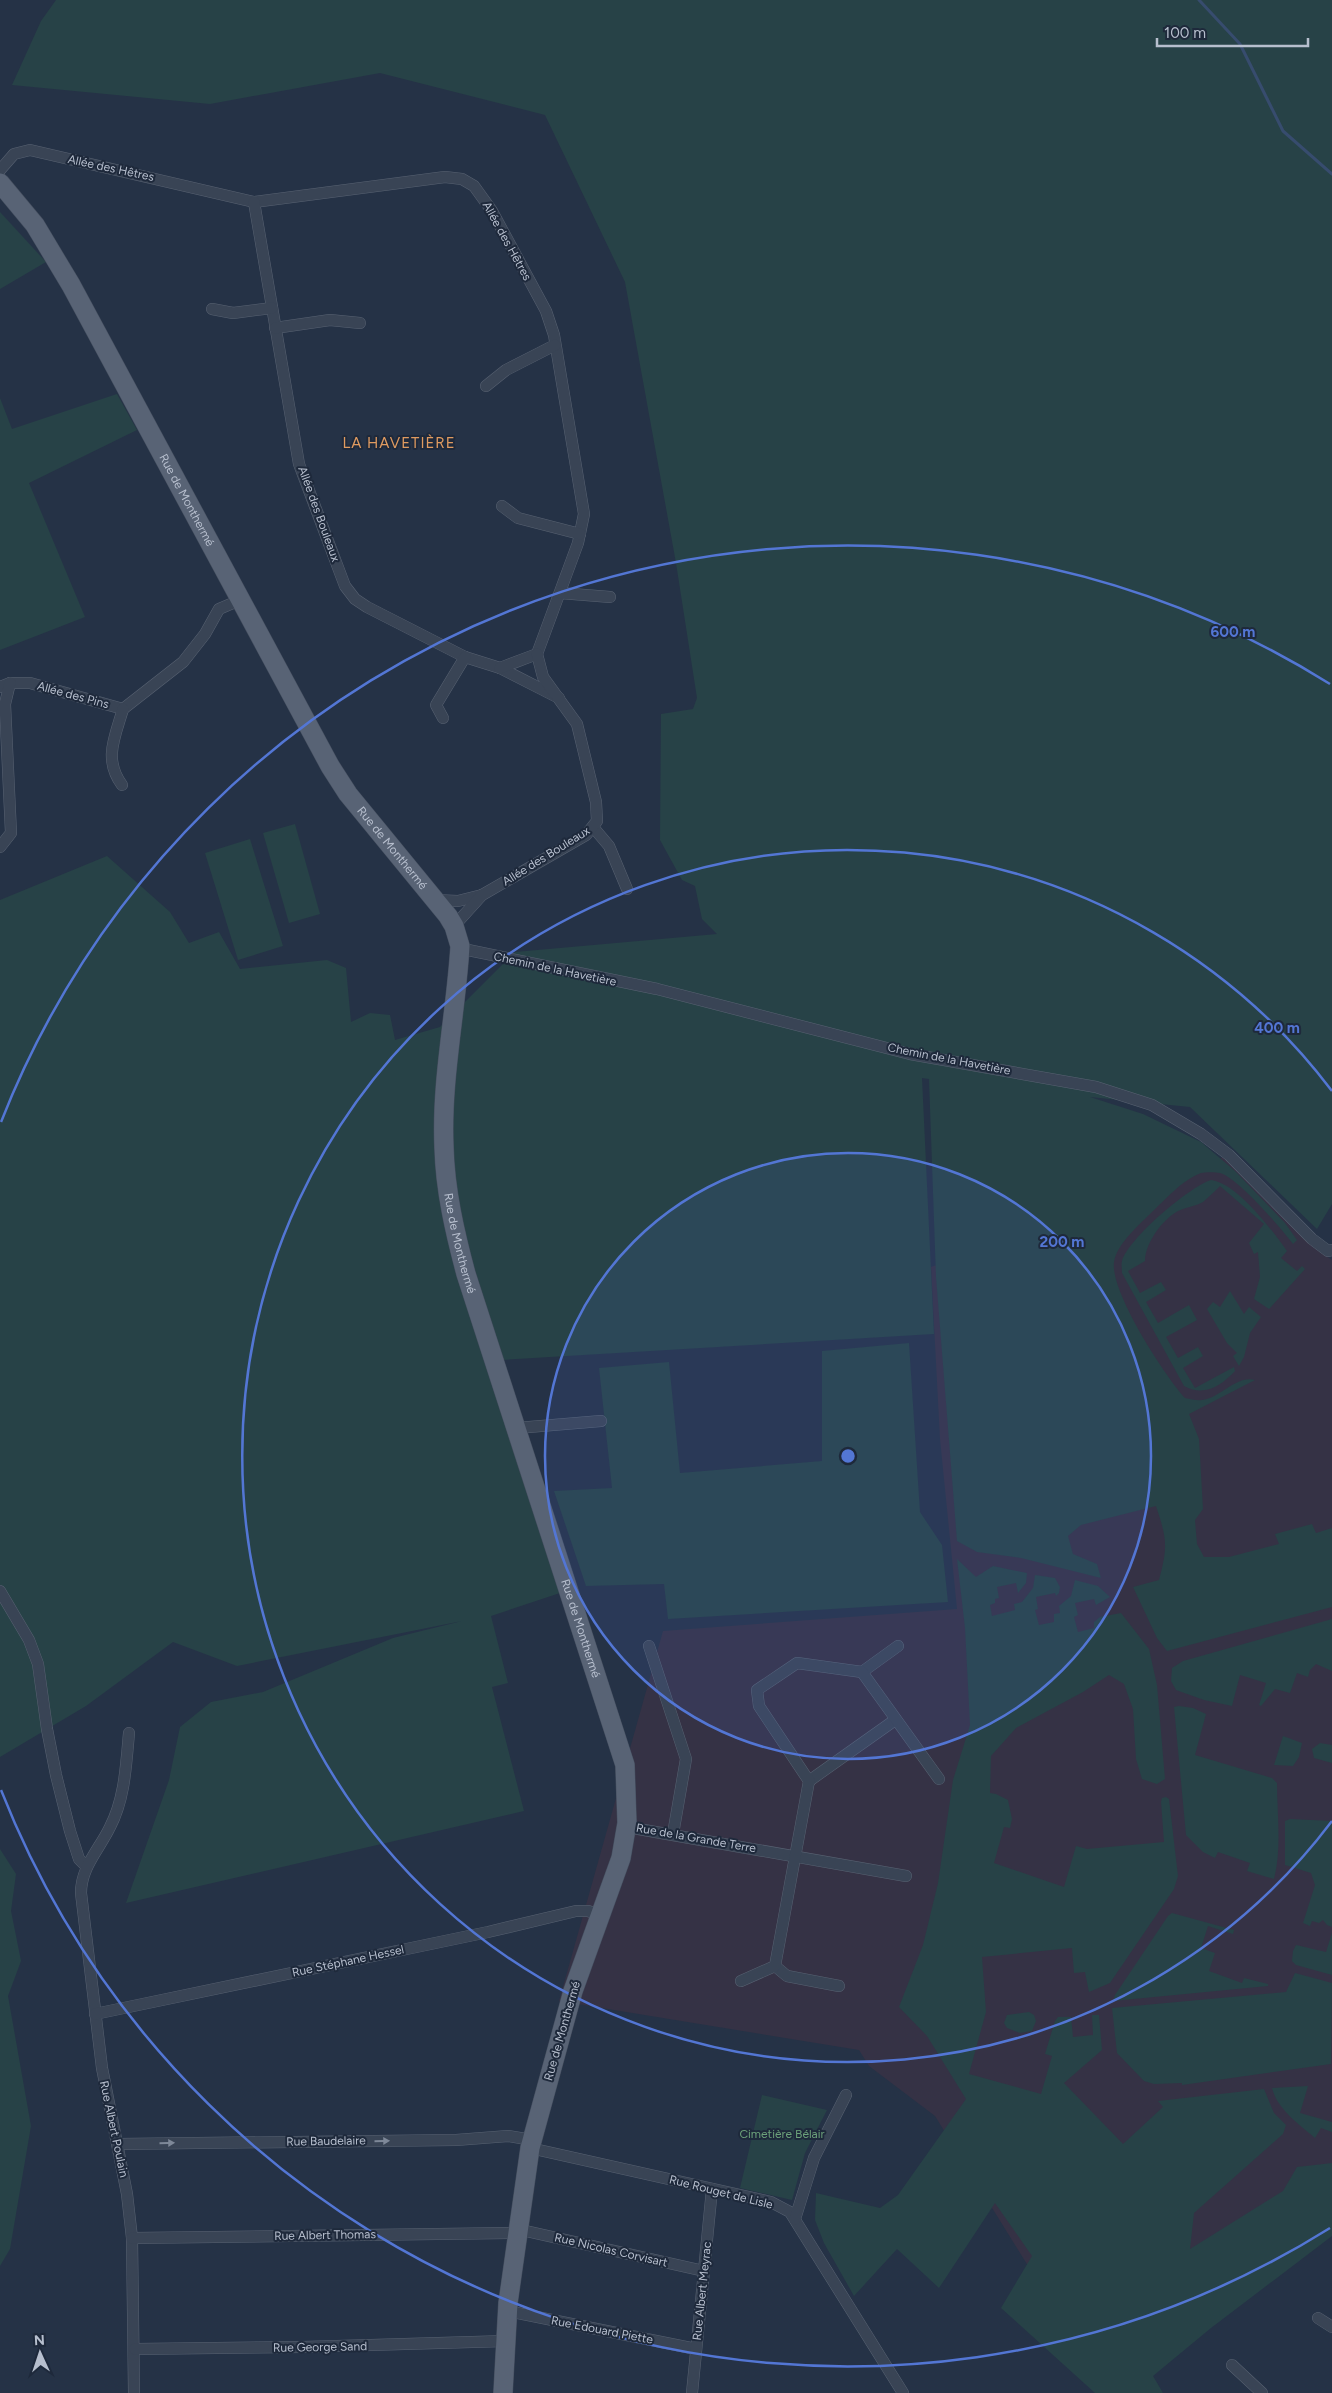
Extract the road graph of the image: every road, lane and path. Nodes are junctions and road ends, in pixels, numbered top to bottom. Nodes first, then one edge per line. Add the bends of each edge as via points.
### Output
1 (0, 170) edge
2 (0, 183) edge
3 (254, 202) junction
4 (272, 308) junction
5 (212, 309) dead end
6 (360, 323) dead end
7 (275, 328) junction
8 (555, 345) junction
9 (486, 386) dead end
10 (502, 506) dead end
11 (580, 534) junction
12 (560, 593) junction
13 (610, 597) dead end
14 (240, 600) junction
15 (537, 654) junction
16 (466, 657) junction
17 (500, 668) junction
18 (5, 685) edge
19 (559, 698) junction
20 (123, 709) junction
21 (443, 718) dead end
22 (122, 785) dead end
23 (594, 827) junction
24 (0, 847) edge
25 (627, 890) dead end
26 (482, 895) junction
27 (434, 900) junction
28 (454, 926) junction
29 (460, 946) junction
30 (1332, 1250) edge
31 (601, 1421) dead end
32 (517, 1428) junction
33 (0, 1592) edge
34 (649, 1646) dead end
35 (898, 1646) dead end
36 (862, 1672) junction
37 (895, 1720) junction
38 (129, 1733) dead end
39 (939, 1779) dead end
40 (809, 1781) junction
41 (627, 1827) junction
42 (673, 1834) junction
43 (795, 1856) junction
44 (86, 1866) junction
45 (906, 1876) dead end
46 (600, 1915) junction
47 (775, 1966) junction
48 (741, 1981) dead end
49 (839, 1986) dead end
50 (95, 2014) junction
51 (846, 2095) dead end
52 (118, 2144) junction
53 (531, 2144) junction
54 (712, 2189) junction
55 (795, 2219) junction
56 (517, 2231) junction
57 (132, 2238) junction
58 (704, 2271) junction
59 (507, 2311) junction
60 (1318, 2318) dead end
61 (1332, 2327) edge
62 (506, 2341) junction
63 (135, 2349) junction
64 (696, 2349) junction
65 (1232, 2365) dead end
66 (134, 2393) edge
67 (506, 2393) edge
68 (692, 2393) edge
69 (903, 2393) edge
70 (1262, 2393) edge

1 - 3 street, Allée des Hêtres via 14,154 30,150
2 - 14 main road, Rue de Monthermé via 35,225 71,285
3 - 4 street, Allée des Bouleaux
3 - 8 street, Allée des Hêtres via 445,177 462,178 474,186 492,211 546,311
4 - 5 street via 233,313
4 - 7 street, Allée des Bouleaux
6 - 7 street via 330,320
7 - 16 street, Allée des Bouleaux via 299,464 345,586 367,607
8 - 9 street via 506,370
8 - 11 street, Allée des Hêtres via 584,514
10 - 11 street via 518,518
11 - 12 street, Allée des Hêtres
12 - 13 street
12 - 15 street, Allée des Hêtres
14 - 20 street, Allée des Pins via 219,609 183,662
14 - 27 main road, Rue de Monthermé via 348,794
15 - 17 street
15 - 19 street, Allée des Bouleaux via 543,677
16 - 17 street, Allée des Bouleaux
16 - 21 street via 436,705
17 - 19 street, Allée des Bouleaux
18 - 20 street, Allée des Pins via 30,683
18 - 24 street, Allée des Pins via 11,833
19 - 23 street, Allée des Bouleaux via 577,724 596,802 597,821
20 - 22 street via 111,756 113,773
23 - 25 street via 609,846
23 - 26 street, Allée des Bouleaux via 586,835
26 - 27 street, Allée des Bouleaux
26 - 28 street, Allée des Bouleaux
27 - 28 main road, Rue de Monthermé
28 - 29 main road, Rue de Monthermé
29 - 30 street, Chemin de la Havetière via 657,989 910,1054 1096,1087 1152,1105 1201,1134 1228,1156 1312,1239 1328,1251
29 - 32 main road, Rue de Monthermé via 444,1107 444,1148 452,1224
31 - 32 street
32 - 41 main road, Rue de Monthermé via 625,1765
33 - 44 street via 29,1640 38,1664 56,1775 70,1832
34 - 42 street via 686,1759
35 - 36 street
36 - 37 street
36 - 40 street via 797,1663 757,1690 758,1706
37 - 39 street
37 - 40 street
38 - 44 street, Rue Albert Poulain via 126,1778 120,1803 110,1827
40 - 43 street
41 - 42 street, Rue de la Grande Terre
41 - 46 main road, Rue de Monthermé via 622,1858
42 - 43 street, Rue de la Grande Terre
43 - 45 street, Rue de la Grande Terre
43 - 47 street
44 - 50 street, Rue Albert Poulain via 81,1893
46 - 50 street, Rue Stéphane Hessel via 576,1911
46 - 53 main road, Rue de Monthermé via 573,1991
47 - 48 street
47 - 49 street via 787,1976
50 - 52 street, Rue Albert Poulain via 109,2112
51 - 55 street via 814,2158
52 -> 53 street, Rue Baudelaire via 456,2140 500,2136
52 - 57 street, Rue Albert Poulain via 128,2194
53 - 54 street, Rue Rouget de Lisle
53 - 56 main road, Rue de Monthermé
54 - 55 street, Rue Rouget de Lisle via 771,2202 790,2212
54 - 58 street, Rue Albert Meyrac
55 - 69 street, Rue Rouget de Lisle
56 - 57 street, Rue Albert Thomas
56 - 58 street, Rue Nicolas Corvisart
56 - 59 main road, Rue de Monthermé
57 - 63 street, Rue Albert Poulain
58 - 64 street, Rue Albert Meyrac
59 - 62 main road, Rue de Monthermé
59 - 64 street, Rue Edouard Piette
60 - 61 street
62 - 63 street, Rue George Sand via 303,2348
62 - 67 main road, Rue de Monthermé
63 - 66 street, Rue Albert Poulain
64 - 68 street, Rue Albert Meyrac
65 - 70 street

